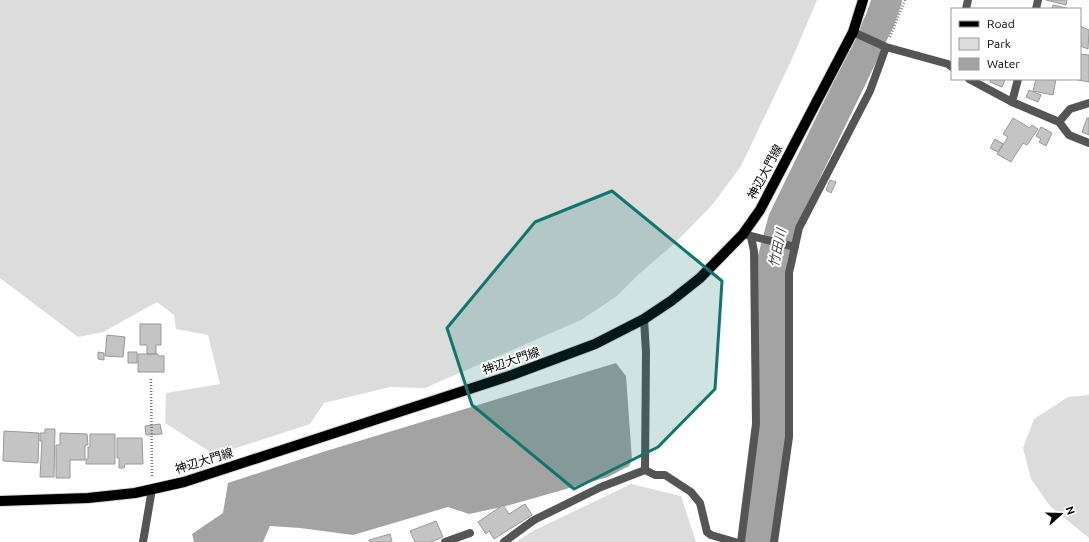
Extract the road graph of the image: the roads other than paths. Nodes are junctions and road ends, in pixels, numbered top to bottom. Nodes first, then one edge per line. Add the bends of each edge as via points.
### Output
1 (863, 0) edge
2 (853, 32) junction
3 (884, 46) junction
4 (951, 63) edge
5 (972, 80) edge
6 (1018, 80) edge
7 (1012, 102) junction
8 (1089, 103) edge
9 (1058, 122) junction
10 (1089, 143) edge
11 (747, 235) junction
12 (792, 246) junction
13 (644, 319) junction
14 (645, 470) junction
15 (152, 490) junction
16 (0, 501) edge
17 (470, 533) dead end
18 (143, 542) edge
19 (446, 542) edge
20 (504, 542) edge
21 (735, 542) edge
22 (741, 542) edge
23 (774, 542) edge

1 - 2 main road, 神辺大門線
2 - 3 street
2 - 11 main road, 神辺大門線
3 - 4 street
3 - 12 street via 870,91
5 - 7 street
6 - 7 street
7 - 9 street
8 - 9 street via 1070,109
9 - 10 street via 1069,135
11 - 12 street
11 - 13 main road, 神辺大門線 via 700,278
11 - 22 street via 754,251 756,424
12 - 23 street via 789,273 790,437
13 - 14 street
13 - 15 main road, 神辺大門線 via 594,344 512,375 184,482
14 - 20 street via 601,487 534,520
14 - 21 street via 655,475 665,475 691,492 700,503 707,532 711,536
15 - 16 main road, 神辺大門線 via 88,498
15 - 18 street
17 - 19 street

